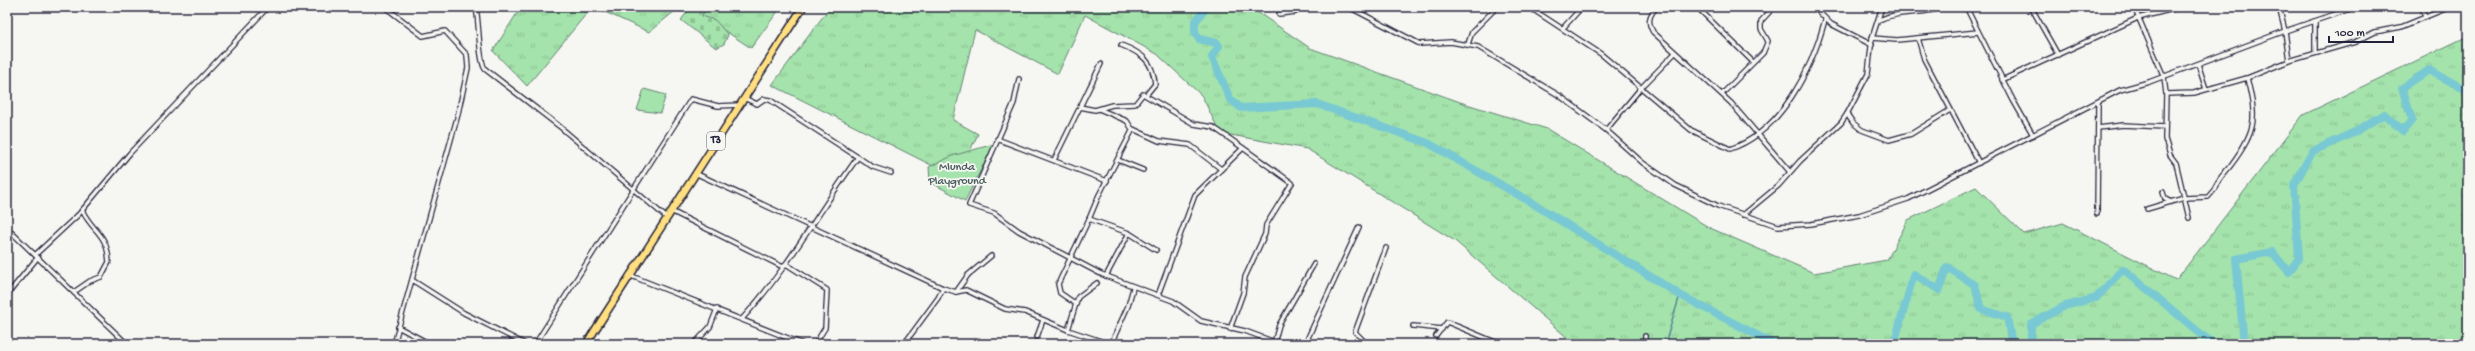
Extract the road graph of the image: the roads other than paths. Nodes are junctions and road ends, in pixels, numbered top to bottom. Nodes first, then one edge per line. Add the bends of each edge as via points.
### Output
1 (268, 7) edge
2 (385, 7) edge
3 (476, 7) edge
4 (803, 7) edge
5 (1300, 7) edge
6 (1349, 7) edge
7 (1497, 7) edge
8 (1528, 7) edge
9 (1582, 7) edge
10 (1657, 7) edge
11 (1697, 7) edge
12 (1774, 7) edge
13 (1814, 7) edge
14 (1882, 7) edge
15 (1945, 7) edge
16 (1966, 7) edge
17 (2031, 7) edge
18 (2134, 7) edge
19 (2181, 7) edge
20 (2279, 7) edge
21 (2356, 7) edge
22 (2422, 7) edge
23 (2450, 7) edge
24 (1279, 14) dead end
25 (2425, 17) junction
26 (2138, 18) junction
27 (1825, 20) junction
28 (1879, 20) junction
29 (2315, 21) junction
30 (1562, 28) junction
31 (2285, 31) junction
32 (1978, 32) junction
33 (1872, 38) junction
34 (1918, 38) junction
35 (1468, 44) junction
36 (1121, 45) dead end
37 (1872, 45) junction
38 (2315, 51) junction
39 (1675, 53) junction
40 (2058, 55) junction
41 (2289, 61) junction
42 (1753, 62) junction
43 (1101, 64) dead end
44 (2198, 64) junction
45 (2164, 77) junction
46 (2247, 78) junction
47 (1019, 79) dead end
48 (2002, 80) junction
49 (1640, 88) junction
50 (2206, 90) junction
51 (1722, 94) junction
52 (2166, 94) junction
53 (1146, 95) junction
54 (744, 98) junction
55 (2098, 102) junction
56 (740, 105) junction
57 (1080, 107) junction
58 (1099, 109) junction
59 (1950, 110) junction
60 (1848, 114) junction
61 (2165, 127) junction
62 (2098, 128) junction
63 (1132, 129) junction
64 (1606, 130) junction
65 (1757, 135) junction
66 (2033, 135) junction
67 (997, 139) junction
68 (1243, 148) junction
69 (858, 157) junction
70 (1054, 160) junction
71 (1118, 160) junction
72 (1980, 163) junction
73 (1221, 169) junction
74 (1143, 170) dead end
75 (1790, 172) junction
76 (696, 173) junction
77 (891, 173) dead end
78 (1108, 181) junction
79 (634, 189) junction
80 (2163, 192) dead end
81 (2184, 198) junction
82 (2172, 202) junction
83 (2147, 209) dead end
84 (82, 210) junction
85 (671, 210) junction
86 (2097, 214) dead end
87 (1742, 215) junction
88 (666, 218) junction
89 (2189, 218) dead end
90 (1089, 219) junction
91 (810, 227) junction
92 (1359, 227) dead end
93 (7, 228) edge
94 (1130, 234) junction
95 (1386, 248) dead end
96 (1156, 250) dead end
97 (36, 256) junction
98 (991, 256) dead end
99 (1068, 259) junction
100 (1314, 264) dead end
101 (784, 266) junction
102 (629, 275) junction
103 (1106, 276) junction
104 (412, 280) junction
105 (1096, 283) dead end
106 (943, 288) junction
107 (1133, 288) junction
108 (74, 292) junction
109 (956, 292) junction
110 (7, 294) edge
111 (1158, 295) junction
112 (1076, 304) junction
113 (717, 310) junction
114 (742, 319) junction
115 (1043, 320) junction
116 (1413, 326) dead end
117 (398, 327) junction
118 (1230, 329) junction
119 (1442, 329) junction
120 (1068, 330) junction
121 (1436, 336) dead end
122 (1645, 336) dead end
123 (2468, 336) edge
124 (1037, 337) dead end
125 (1274, 343) edge
126 (127, 344) edge
127 (394, 344) edge
128 (430, 344) edge
129 (525, 344) edge
130 (535, 344) edge
131 (586, 344) edge
132 (694, 344) edge
133 (803, 344) edge
134 (815, 344) edge
135 (904, 344) edge
136 (1110, 344) edge
137 (1280, 344) edge
138 (1305, 344) edge
139 (1366, 344) edge
140 (1500, 344) edge
141 (1645, 344) edge
142 (2465, 344) edge

1 - 84 street via 139,143
2 - 104 street via 423,36 445,31 463,48 469,63 462,99
3 - 79 street via 480,26 481,62 485,69
4 - 54 highway, T3
5 - 24 street via 1296,12
6 - 35 street via 1416,43
7 - 35 street via 1472,32
8 - 30 street
9 - 30 street
10 - 39 street via 1651,14 1649,25
11 - 42 street
12 - 42 street via 1761,20 1768,41 1763,53
13 - 27 street
14 - 28 street
15 - 28 street via 1932,12 1888,16
16 - 32 street
17 - 40 street
18 - 26 street
19 - 26 street
20 - 31 street
21 - 29 street
22 - 25 street
23 - 25 street
25 - 38 street via 2401,27 2375,32 2355,42
26 - 40 street
26 - 45 street
27 - 37 street
27 - 65 street via 1809,68 1800,85
28 - 33 street
29 - 31 street
29 - 38 street
30 - 49 street via 1601,54
31 - 41 street
31 - 44 street
32 - 34 street
32 - 48 street
33 - 34 street
33 - 37 street
34 - 59 street via 1924,59
35 - 64 street via 1478,47 1542,83
36 - 53 street via 1150,61 1155,84
37 - 60 street via 1868,74
38 - 41 street
39 - 49 street
39 - 51 street
40 - 48 street
41 - 46 street
42 - 51 street
43 - 57 street
44 - 45 street
44 - 50 street
45 - 52 street
45 - 55 street via 2120,90
46 - 50 street
46 - 81 street via 2254,112 2252,128 2245,146 2208,197
47 - 67 street via 1014,103
48 - 66 street
49 - 64 street
49 - 65 street via 1691,130 1721,147 1730,149
50 - 52 street
51 - 65 street
52 - 61 street
53 - 58 street via 1143,94 1135,104 1117,104
53 - 68 street via 1194,124 1213,127
54 - 56 highway, T3
54 - 69 street via 757,104 764,98 770,100
55 - 62 street
55 - 66 street
56 - 76 highway, T3
56 - 79 street via 718,106 691,99
57 - 58 street
57 - 70 street
58 - 63 street via 1126,121
59 - 60 street via 1916,131 1890,140 1862,130 1853,123
59 - 72 street
60 - 75 street
61 - 62 street via 2123,125
61 - 81 street via 2165,139 2170,155 2176,163
62 - 86 street
63 - 71 street
63 - 73 street via 1159,141 1190,145
64 - 87 street via 1643,163 1675,185
65 - 75 street
66 - 72 street
67 - 70 street
67 - 99 street via 969,205 994,213 1019,231
68 - 73 street
68 - 118 street via 1292,183 1266,226 1246,277
69 - 77 street via 873,167
69 - 91 street
70 - 78 street
71 - 74 street
71 - 78 street
72 - 87 street via 1908,199 1859,215 1784,227
73 - 111 street via 1195,195
75 - 87 street via 1778,186
76 - 85 highway, T3
76 - 91 street
78 - 90 street
79 - 88 street
79 - 130 street
80 - 82 street via 2165,199
81 - 82 street
81 - 89 street
82 - 83 street
84 - 97 street
84 - 108 street via 103,236 109,262 101,278 90,281
85 - 88 highway, T3
85 - 101 street
88 - 102 highway, T3
90 - 94 street
90 - 99 street
91 - 101 street
91 - 106 street
92 - 138 street
93 - 97 street
94 - 96 street
94 - 103 street
95 - 139 street via 1355,332
97 - 108 street
97 - 110 street
98 - 109 street via 968,275
99 - 103 street
99 - 112 street via 1058,290
100 - 125 street via 1279,325
101 - 114 street
101 - 134 street via 827,290 825,328
102 - 113 street
102 - 131 highway, T3
103 - 107 street
104 - 117 street
104 - 129 street via 464,313
105 - 112 street via 1080,294
106 - 109 street
106 - 135 street
107 - 111 street
107 - 136 street via 1128,306
108 - 126 street
109 - 115 street via 966,290 998,306 1025,312
111 - 118 street via 1173,300 1201,321
112 - 120 street
113 - 114 street
113 - 132 street via 710,327
114 - 133 street
115 - 120 street
115 - 124 street
116 - 119 street
117 - 127 street
117 - 128 street
118 - 125 street via 1245,331
119 - 121 street
119 - 140 street via 1447,322
120 - 136 street
122 - 141 street
123 - 142 street
125 - 137 street

